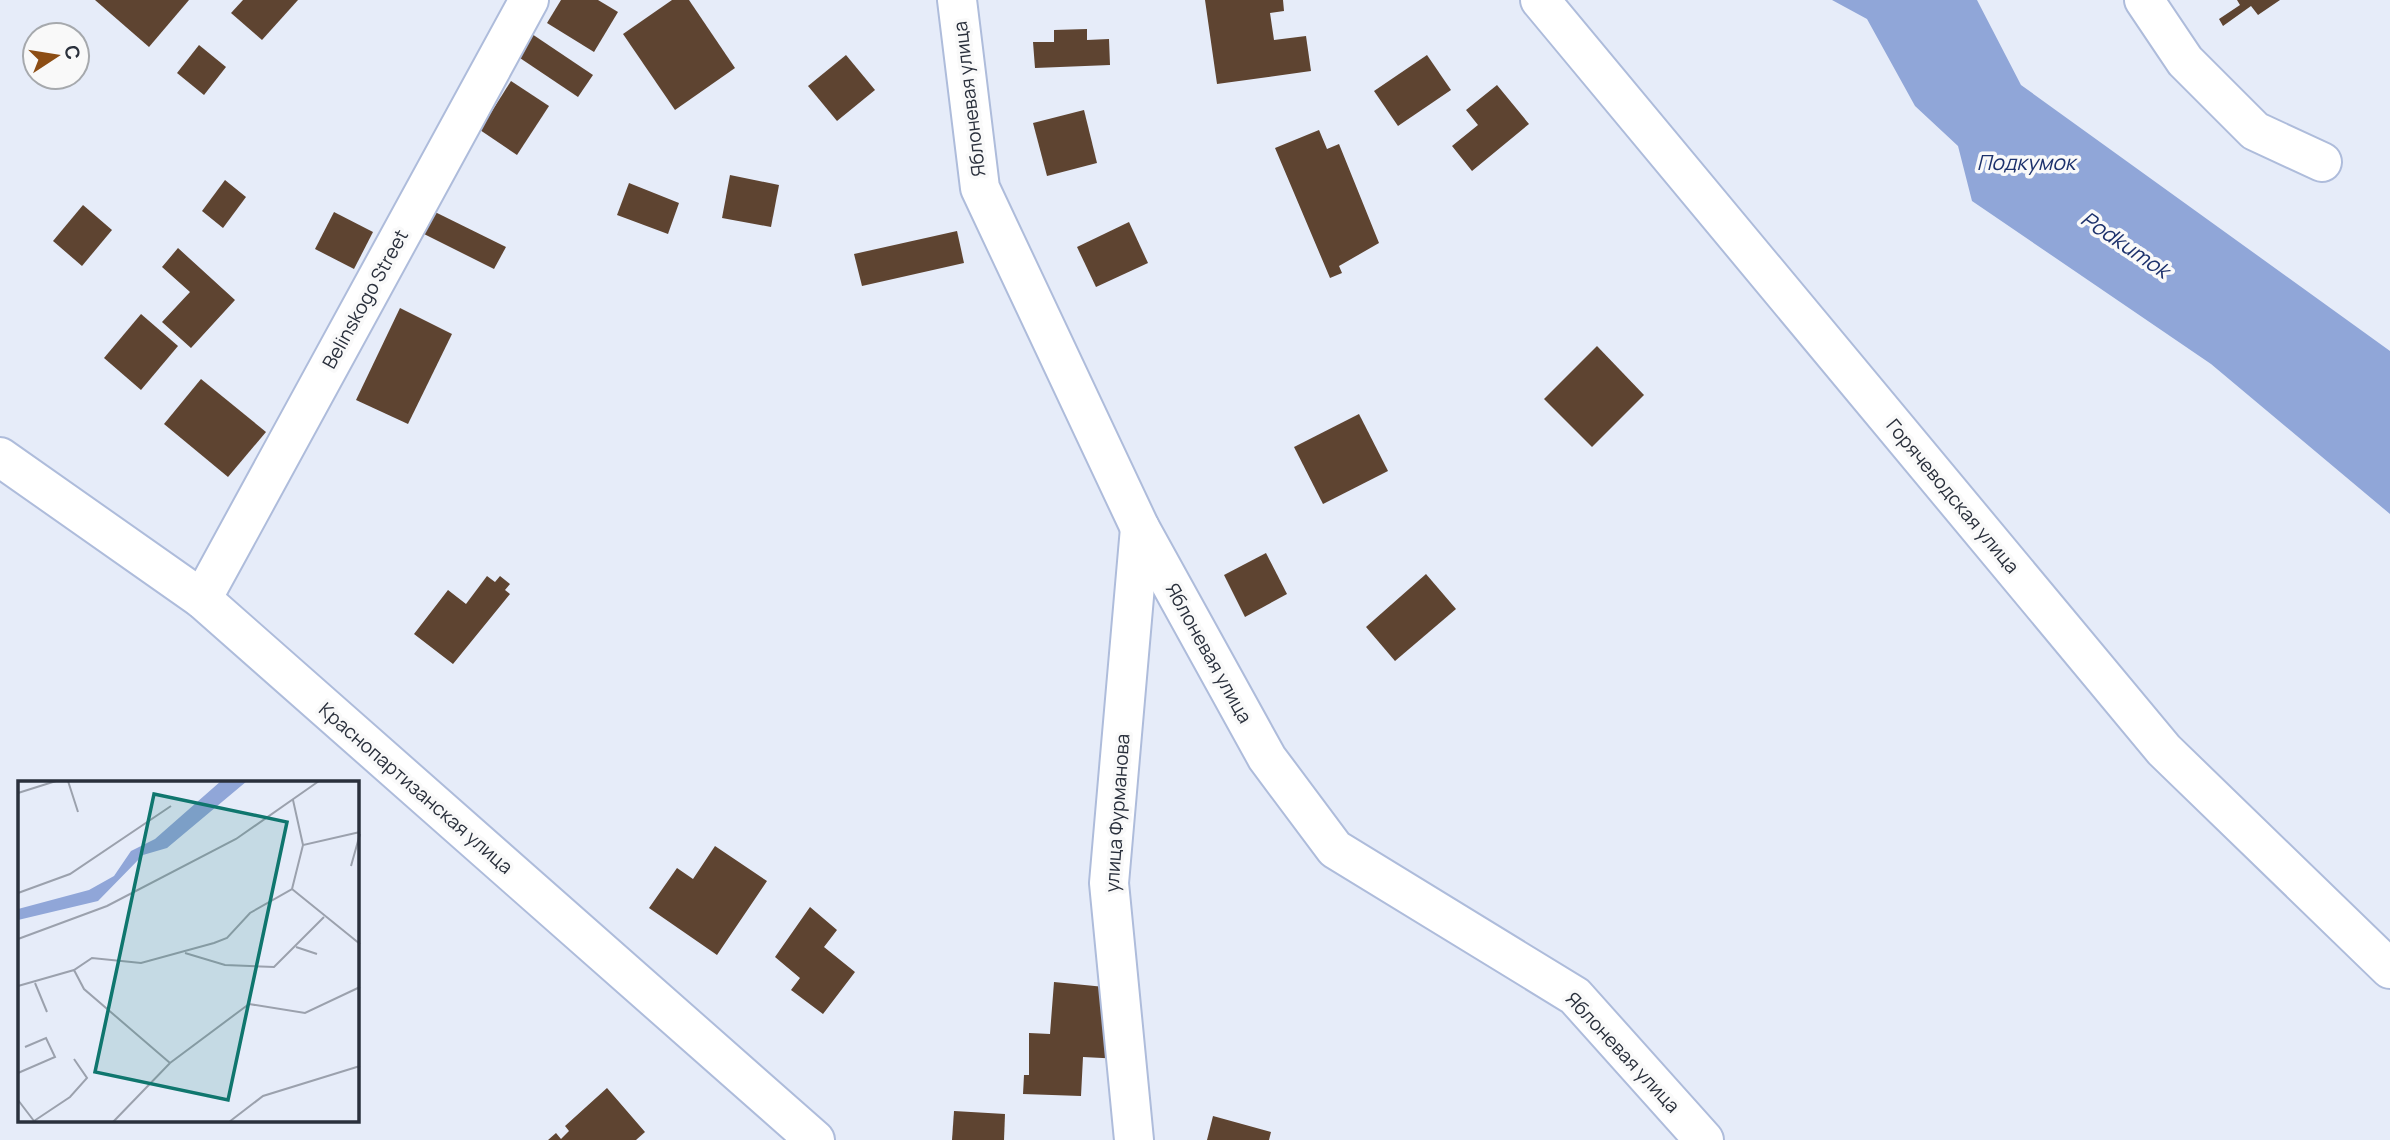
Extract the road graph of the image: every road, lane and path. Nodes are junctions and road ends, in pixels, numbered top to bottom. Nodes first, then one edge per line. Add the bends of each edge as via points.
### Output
1 (528, 0) edge
2 (957, 0) edge
3 (1540, 0) edge
4 (2144, 0) edge
5 (2322, 162) dead end
6 (0, 457) edge
7 (1140, 528) junction
8 (202, 599) junction
9 (2390, 969) edge
10 (815, 1140) edge
11 (1134, 1140) edge
12 (1704, 1140) edge

1 - 8 street, Belinskogo Street
2 - 7 street, Яблоневая улица via 980,188
3 - 9 street, Горячеводская улица via 2164,750
4 - 5 street via 2185,61 2255,131
6 - 8 street, Краснопартизанская улица
7 - 11 street, улица Фурманова via 1109,883
7 - 12 street, Яблоневая улица via 1267,758 1335,849 1575,996
8 - 10 street, Краснопартизанская улица

